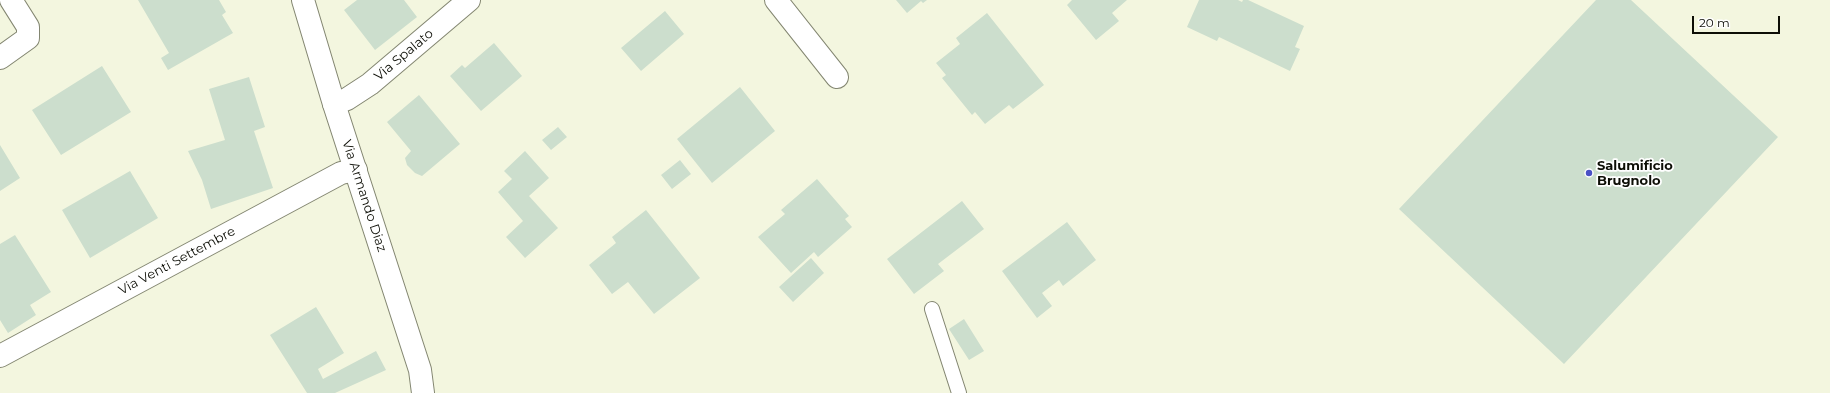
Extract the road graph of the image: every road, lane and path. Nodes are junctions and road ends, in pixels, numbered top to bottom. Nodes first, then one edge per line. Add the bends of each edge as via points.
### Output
1 (11, 0) edge
2 (303, 0) edge
3 (469, 0) edge
4 (776, 0) edge
5 (0, 58) edge
6 (837, 78) dead end
7 (334, 104) junction
8 (356, 170) junction
9 (932, 309) dead end
10 (0, 356) edge
11 (423, 393) edge
12 (959, 393) edge

1 - 5 street via 28,27 28,38
2 - 7 street, Via Armando Diaz
3 - 7 street, Via Spalato via 370,84
4 - 6 street
7 - 8 street, Via Armando Diaz
8 - 10 street, Via Venti Settembre via 341,173
8 - 11 street, Via Armando Diaz via 420,370
9 - 12 lane

